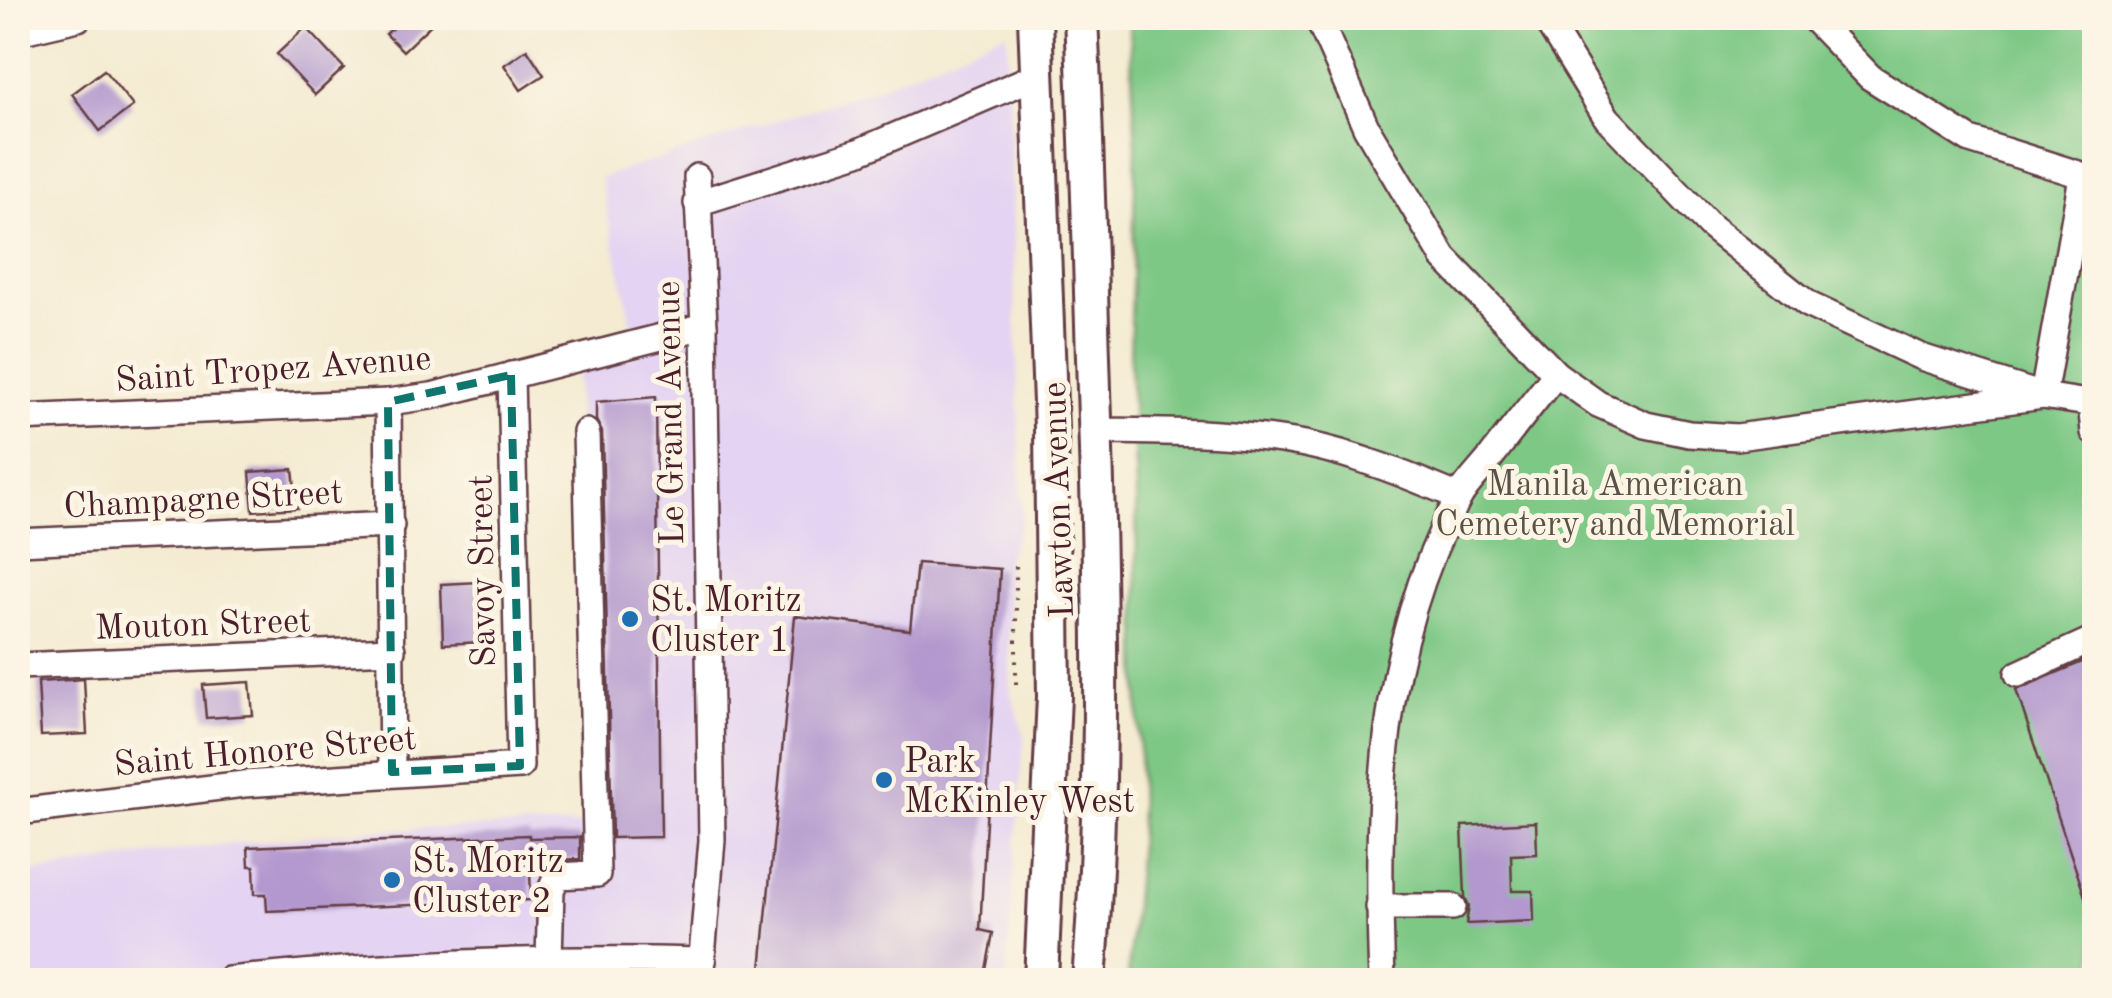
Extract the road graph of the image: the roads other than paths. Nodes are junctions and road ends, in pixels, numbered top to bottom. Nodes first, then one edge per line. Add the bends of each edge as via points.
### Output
1 (78, 18) edge
2 (1035, 18) edge
3 (1081, 18) edge
4 (1318, 18) edge
5 (1546, 18) edge
6 (1813, 18) edge
7 (18, 32) edge
8 (1038, 75) junction
9 (2088, 178) edge
10 (704, 326) junction
11 (1556, 374) junction
12 (512, 375) junction
13 (2043, 396) junction
14 (388, 402) junction
15 (2093, 404) edge
16 (18, 418) edge
17 (1096, 431) junction
18 (586, 432) dead end
19 (2094, 432) edge
20 (1459, 497) junction
21 (391, 525) junction
22 (18, 542) edge
23 (2094, 638) edge
24 (392, 650) junction
25 (18, 666) edge
26 (2018, 674) dead end
27 (520, 766) joint
28 (392, 772) junction
29 (18, 812) edge
30 (1453, 907) dead end
31 (1380, 908) junction
32 (549, 959) junction
33 (507, 970) edge
34 (701, 971) edge
35 (230, 980) edge
36 (1041, 980) edge
37 (1089, 980) edge
38 (1382, 980) edge

1 - 7 street
2 - 8 main road, Lawton Avenue
3 - 17 main road, Lawton Avenue
4 - 11 street via 1366,128 1444,258
5 - 13 street via 1607,118 1710,226 1809,305 1921,357
6 - 9 street via 1870,77 1970,140
8 - 10 street, Le Grand Avenue via 858,152 697,190
8 - 36 main road, Lawton Avenue via 1054,696
9 - 13 street
10 - 12 street, Saint Tropez Avenue
10 - 34 street, Le Grand Avenue via 712,840
11 - 13 street via 1598,404 1646,424 1738,437
11 - 20 street
12 - 14 street, Saint Tropez Avenue
12 - 27 street, Savoy Street
13 - 15 street
14 - 16 street, Saint Tropez Avenue
14 - 21 street
15 - 19 street
17 - 20 street via 1308,445
17 - 37 main road, Lawton Avenue via 1102,740
18 - 32 street via 598,874 557,876 550,890
20 - 31 street via 1403,645 1390,711 1380,790
21 - 22 street, Champagne Street
21 - 24 street
23 - 26 street
24 - 25 street, Mouton Street
24 - 28 street
27 - 28 street, Saint Honore Street
28 - 29 street, Saint Honore Street
30 - 31 street
31 - 38 street
32 - 33 street
32 - 34 street
33 - 35 street via 313,971

